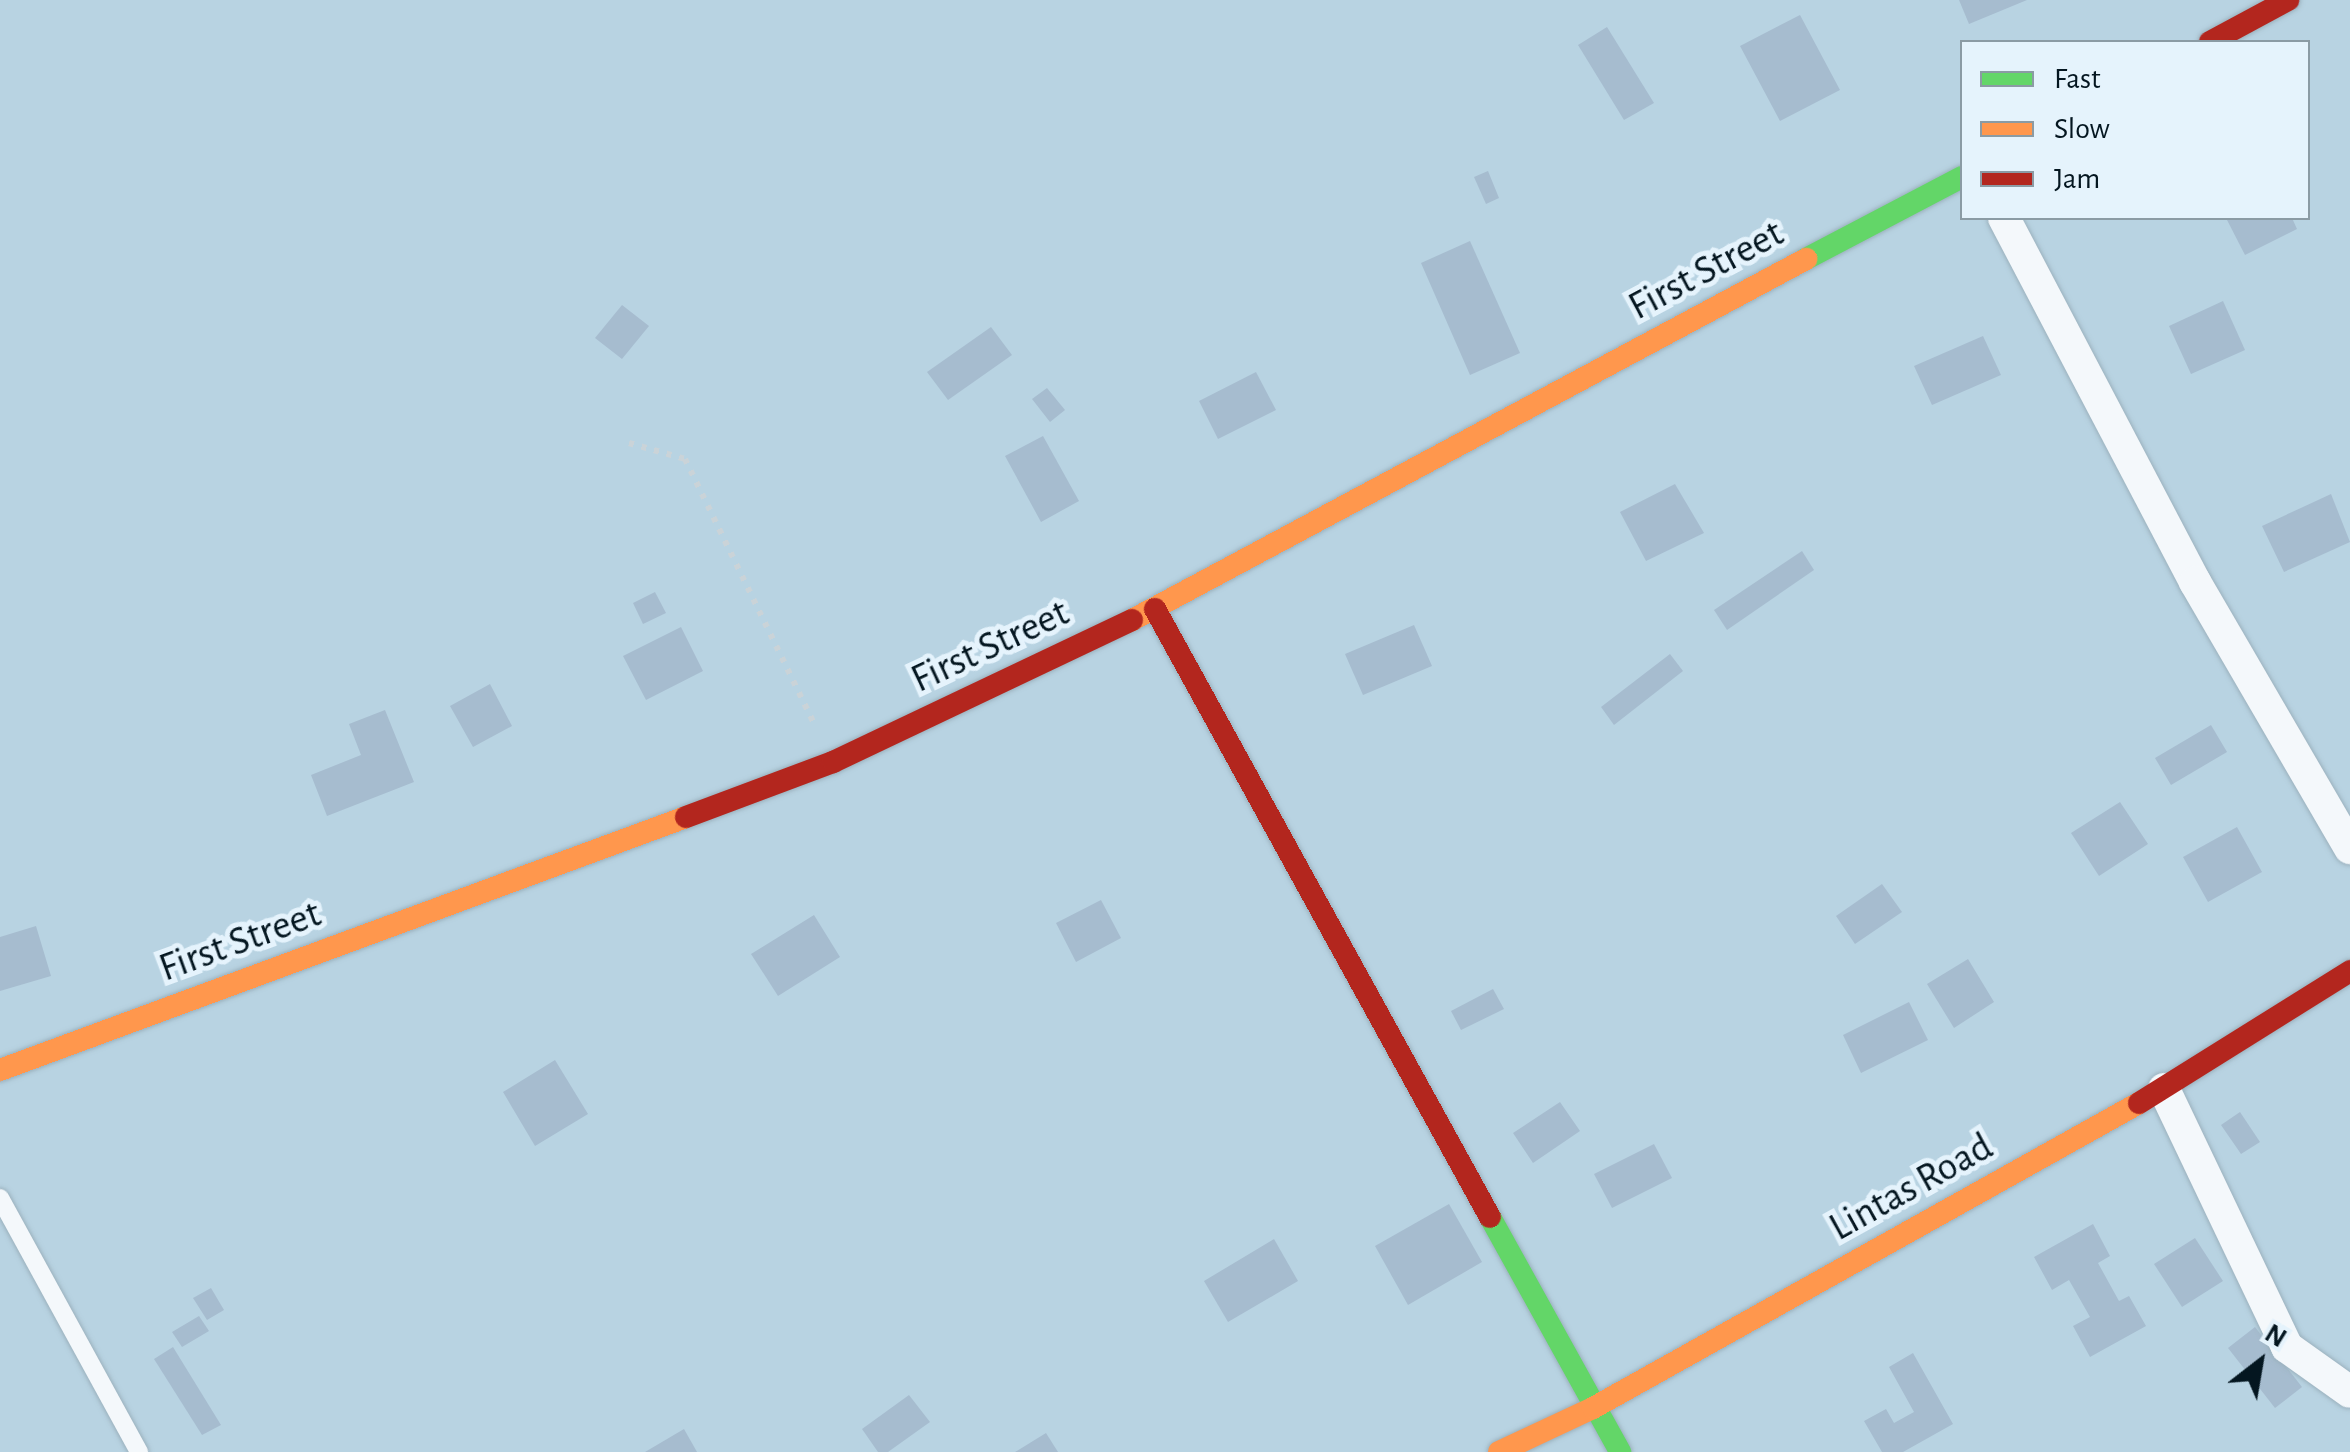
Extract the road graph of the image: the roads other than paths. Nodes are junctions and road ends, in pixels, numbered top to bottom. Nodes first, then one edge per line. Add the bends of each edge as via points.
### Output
1 (2278, 2) edge
2 (2213, 40) edge
3 (1960, 178) edge
4 (2005, 220) edge
5 (1156, 609) junction
6 (2350, 848) edge
7 (2350, 971) edge
8 (0, 1070) edge
9 (2164, 1089) junction
10 (0, 1198) edge
11 (2350, 1392) edge
12 (1593, 1408) junction
13 (139, 1452) edge
14 (1500, 1452) edge
15 (1620, 1452) edge

1 - 2 street
3 - 5 street, First Street
4 - 6 street via 2196,582
5 - 8 street, First Street via 833,762
5 - 12 street
7 - 9 street, Lintas Road
9 - 11 street via 2287,1347
9 - 12 street, Lintas Road
10 - 13 lane
12 - 14 street, Lintas Road
12 - 15 street

